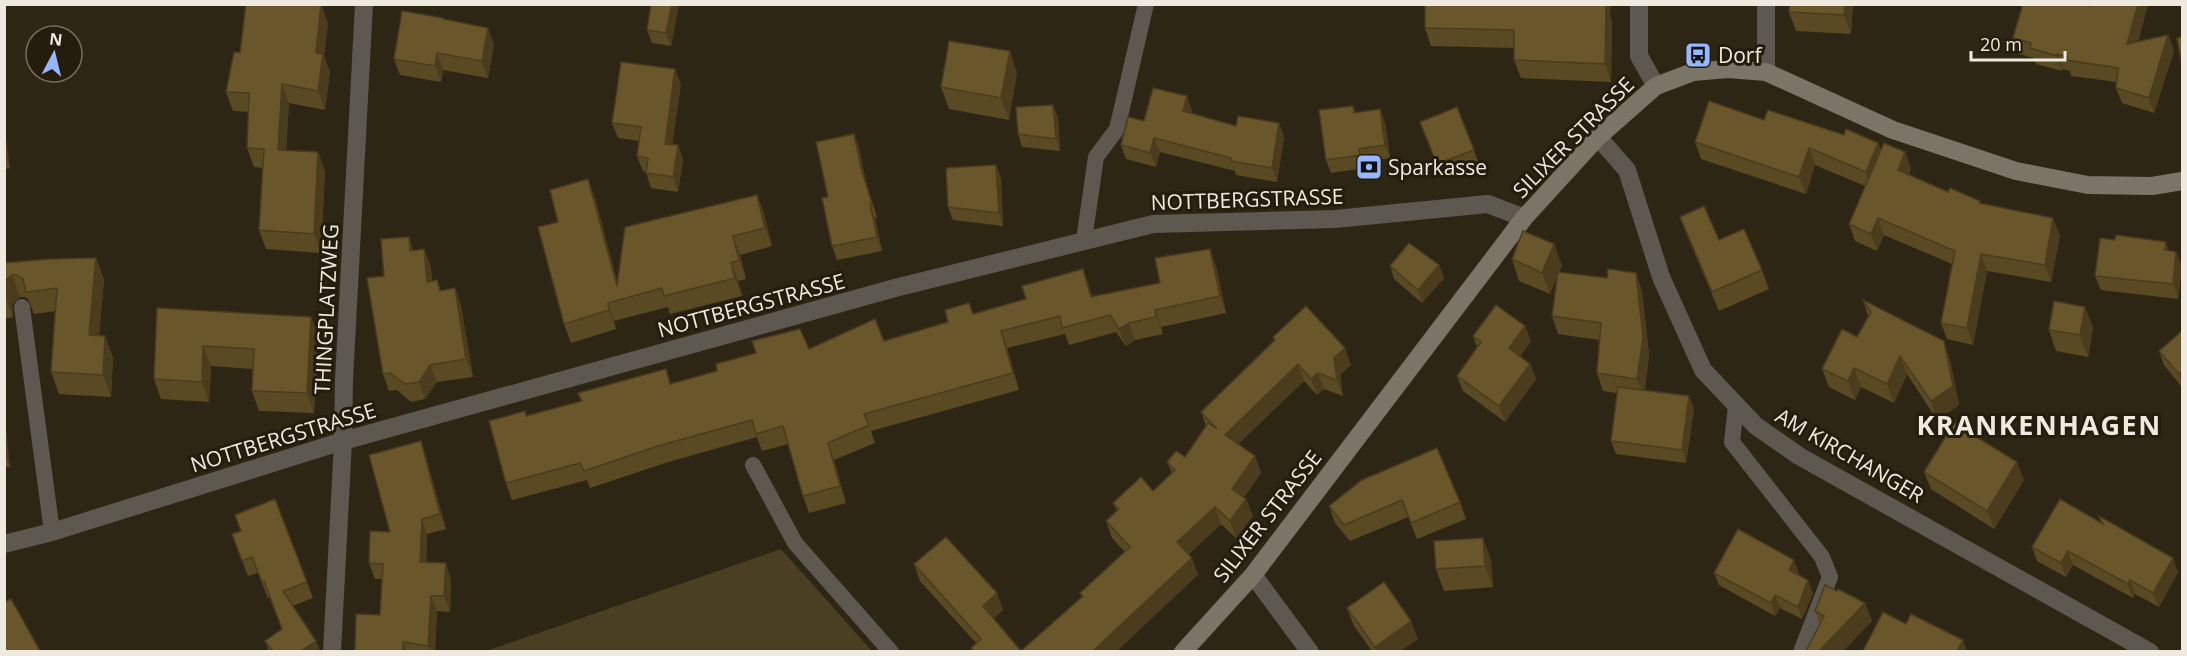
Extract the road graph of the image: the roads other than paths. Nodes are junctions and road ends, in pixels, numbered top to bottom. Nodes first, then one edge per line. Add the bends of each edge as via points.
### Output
1 (364, 4) edge
2 (1146, 4) edge
3 (1639, 4) edge
4 (1766, 4) edge
5 (1766, 72) junction
6 (1656, 86) junction
7 (1598, 138) junction
8 (2182, 181) edge
9 (1524, 218) junction
10 (1084, 240) junction
11 (22, 307) edge
12 (1737, 406) junction
13 (343, 441) junction
14 (753, 465) dead end
15 (52, 532) junction
16 (4, 544) edge
17 (1253, 575) junction
18 (332, 651) edge
19 (891, 651) edge
20 (1183, 651) edge
21 (1310, 651) edge
22 (1802, 651) edge
23 (2150, 651) edge

1 - 13 street, THINGPLATZWEG
2 - 10 lane via 1117,129 1096,158
3 - 6 street via 1639,57
4 - 5 street
5 - 6 street, SILIXER STRASSE via 1693,72
5 - 8 street, SILIXER STRASSE via 1893,130 2016,171 2088,185 2152,186
6 - 7 street, SILIXER STRASSE
7 - 9 street, SILIXER STRASSE
7 - 12 street, AM KIRCHANGER via 1627,170 1661,277 1702,370
9 - 10 street, NOTTBERGSTRASSE via 1488,204 1335,219 1153,224
9 - 17 street, SILIXER STRASSE
10 - 13 street, NOTTBERGSTRASSE via 895,288
11 - 15 lane
12 - 22 lane via 1732,441 1822,557 1830,578
12 - 23 street, AM KIRCHANGER via 1756,426 1799,456
13 - 15 street, NOTTBERGSTRASSE
13 - 18 street, THINGPLATZWEG
14 - 19 lane via 795,543
15 - 16 street, NOTTBERGSTRASSE
17 - 20 street, SILIXER STRASSE
17 - 21 street

